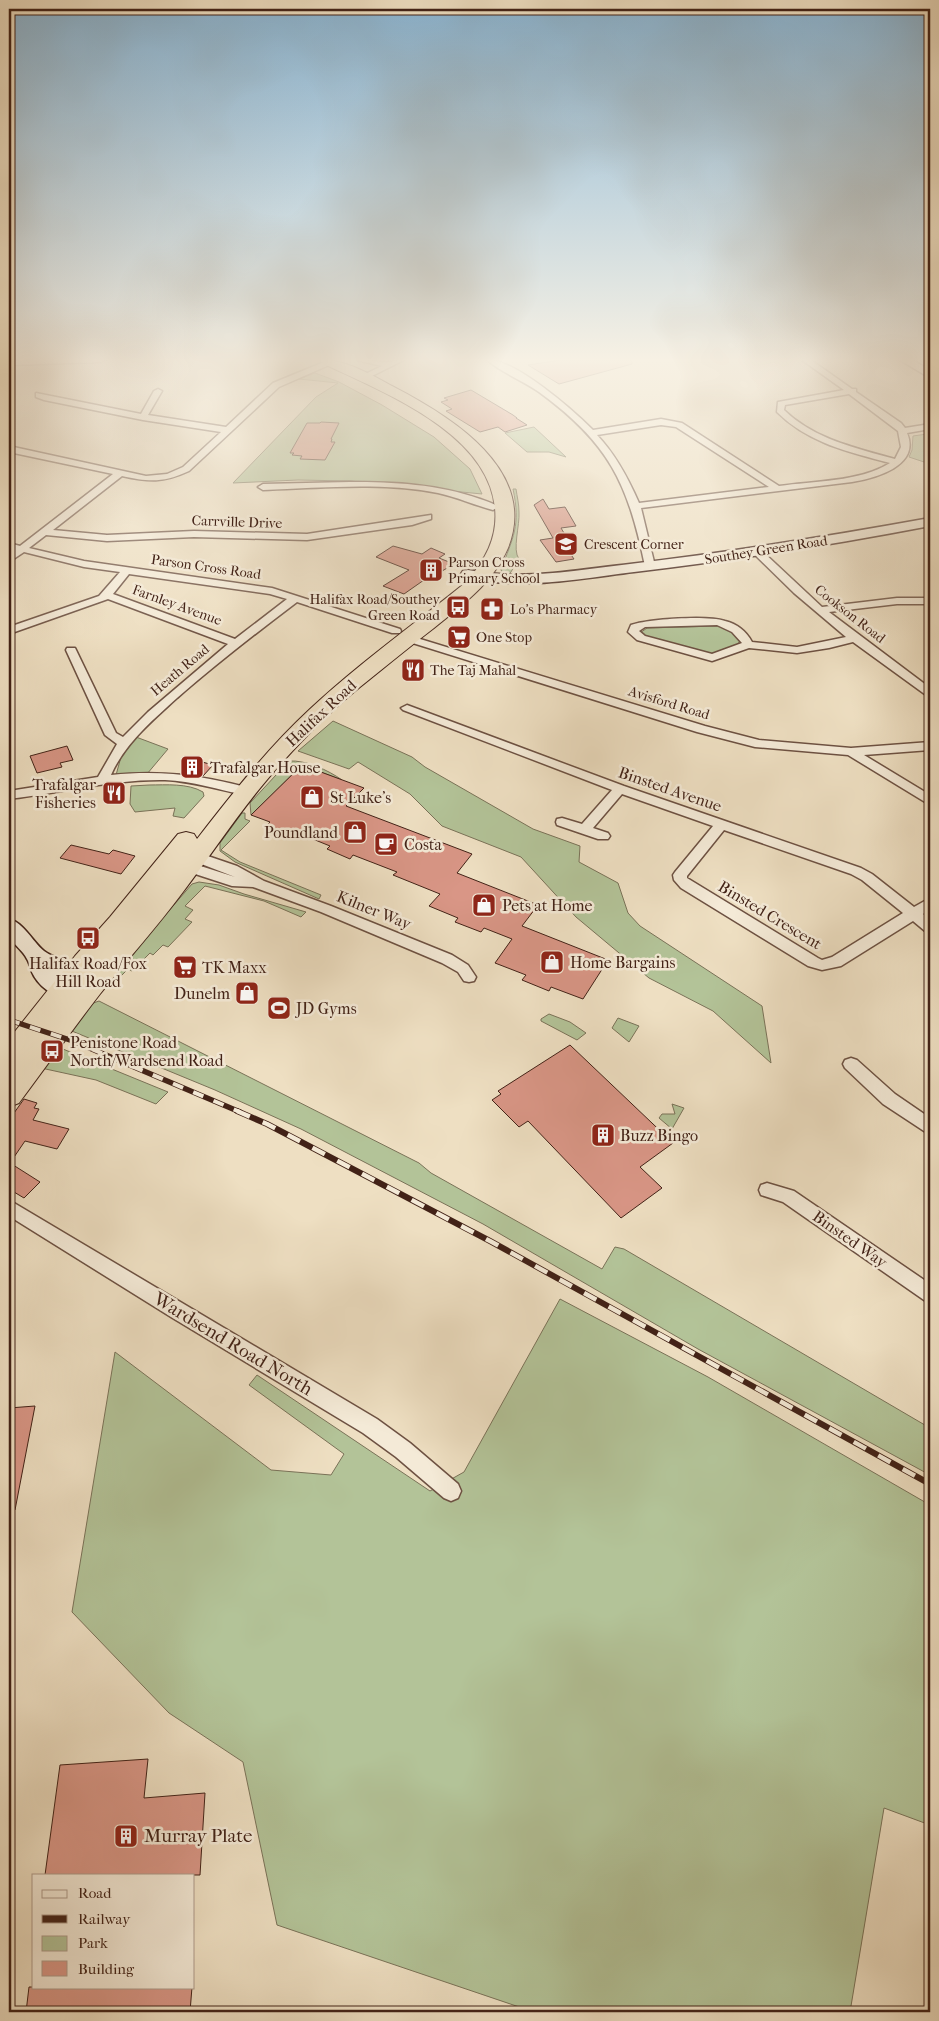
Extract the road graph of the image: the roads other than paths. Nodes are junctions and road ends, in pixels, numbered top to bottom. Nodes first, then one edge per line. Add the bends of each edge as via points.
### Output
1 (32, 454) edge
2 (201, 454) edge
3 (466, 454) edge
4 (479, 454) edge
5 (607, 454) edge
6 (723, 454) edge
7 (869, 454) edge
8 (902, 454) edge
9 (897, 462) junction
10 (119, 474) junction
11 (263, 487) dead end
12 (778, 489) junction
13 (469, 498) junction
14 (488, 501) junction
15 (636, 506) junction
16 (428, 516) dead end
17 (930, 522) edge
18 (44, 532) junction
19 (9, 546) edge
20 (21, 549) junction
21 (757, 552) junction
22 (9, 559) edge
23 (650, 566) junction
24 (127, 570) junction
25 (474, 576) junction
26 (930, 592) edge
27 (107, 595) junction
28 (296, 598) junction
29 (897, 601) junction
30 (930, 601) edge
31 (820, 610) junction
32 (9, 631) edge
33 (401, 634) junction
34 (854, 638) junction
35 (236, 643) junction
36 (748, 645) junction
37 (71, 650) dead end
38 (930, 693) edge
39 (407, 708) dead end
40 (122, 742) junction
41 (930, 746) edge
42 (851, 752) junction
43 (102, 781) junction
44 (237, 789) junction
45 (620, 789) junction
46 (9, 795) edge
47 (930, 801) edge
48 (562, 822) dead end
49 (722, 824) junction
50 (584, 830) junction
51 (603, 836) dead end
52 (186, 860) junction
53 (930, 903) edge
54 (914, 913) junction
55 (9, 926) edge
56 (930, 927) edge
57 (469, 977) dead end
58 (75, 985) junction
59 (9, 1059) edge
60 (851, 1064) dead end
61 (9, 1095) edge
62 (930, 1126) edge
63 (767, 1190) dead end
64 (9, 1207) edge
65 (930, 1294) edge
66 (451, 1491) dead end

1 - 10 street
2 - 10 street via 176,475 154,479
3 - 14 highway, Halifax Road via 483,475 491,492
4 - 25 highway, Halifax Road via 496,477 506,512 504,531 493,561
5 - 15 street
6 - 12 street
7 - 9 street
8 - 9 street
9 - 12 street via 871,475
10 - 18 street
11 - 13 street via 378,485 437,490
12 - 15 street
13 - 14 street
13 - 14 street
14 - 25 highway, Halifax Road via 491,527
15 - 23 street
16 - 18 street, Carrville Drive via 412,522 307,537 194,534 107,538
17 - 21 street, Southey Green Road
18 - 20 street
19 - 20 street, Parson Cross Road
20 - 22 street
20 - 24 street, Parson Cross Road
21 - 23 street, Southey Green Road
21 - 31 street, Cookson Road
23 - 25 street, Southey Green Road via 516,581
24 - 27 street
24 - 28 street, Parson Cross Road via 247,586
25 - 33 highway, Halifax Road
26 - 29 street
27 - 32 street
27 - 35 street, Farnley Avenue
28 - 33 street, Parson Cross Road
28 - 35 street, Heath Road
29 - 30 street
29 - 31 street
31 - 34 street, Cookson Road
33 - 42 street, Avisford Road via 731,738 784,748
33 - 44 highway, Halifax Road
34 - 36 street via 797,650
34 - 38 street, Cookson Road
35 - 40 street, Heath Road
36 - 36 street via 718,657 706,657 641,638 633,632 635,627 644,624 717,622 728,625 745,638
37 - 40 street via 111,735
39 - 45 street, Binsted Avenue
40 - 43 street, Heath Road
41 - 42 street, Avisford Road
42 - 47 street
43 - 44 street via 164,776
43 - 46 street
44 - 52 highway, Halifax Road
45 - 49 street, Binsted Avenue
45 - 50 street
48 - 50 street
49 - 54 street, Binsted Avenue via 856,871
49 - 54 street, Binsted Crescent via 680,875 681,880 813,962 822,965 836,962
50 - 51 street
52 - 57 street, Kilner Way via 232,881 259,884 326,909 447,959 458,964
52 - 58 highway, Halifax Road via 119,924
53 - 54 street, Binsted Crescent
54 - 56 street, Binsted Avenue
55 - 58 street via 38,957 39,970 53,984
58 - 59 highway
58 - 61 highway
60 - 62 street via 888,1099
63 - 65 street, Binsted Way via 788,1196
64 - 66 street, Wardsend Road North via 370,1426

